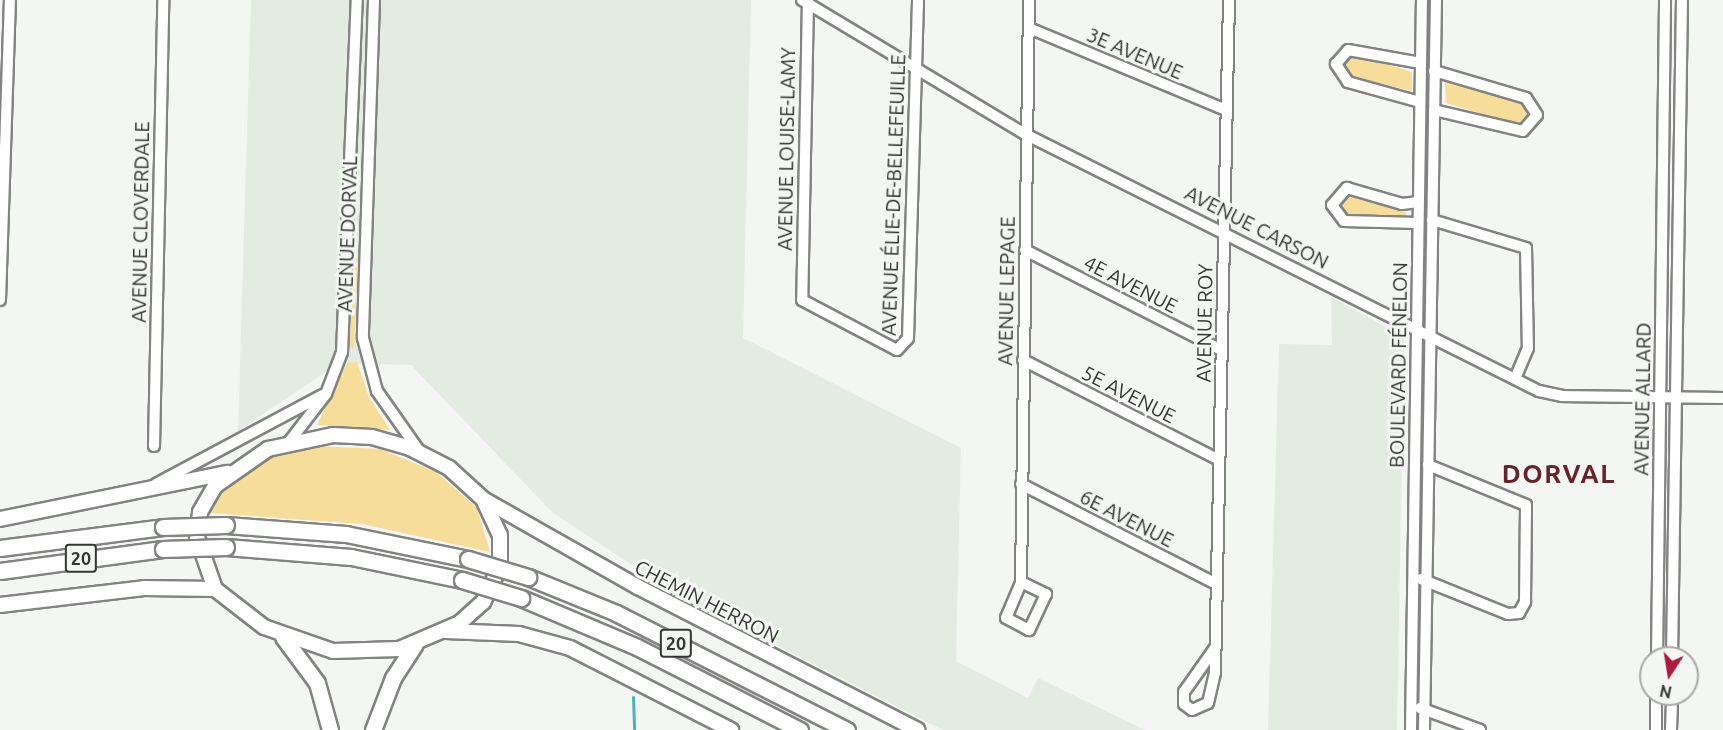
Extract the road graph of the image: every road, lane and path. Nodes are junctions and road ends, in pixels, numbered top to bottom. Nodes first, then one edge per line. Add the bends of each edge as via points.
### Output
1 (10, 0) edge
2 (163, 0) edge
3 (357, 0) edge
4 (374, 0) edge
5 (918, 0) edge
6 (1029, 0) edge
7 (1229, 0) edge
8 (1422, 0) edge
9 (1436, 0) edge
10 (1665, 0) edge
11 (1682, 0) edge
12 (806, 1) edge
13 (1029, 28) junction
14 (1421, 63) junction
15 (917, 70) junction
16 (1434, 72) junction
17 (1420, 102) junction
18 (1226, 110) junction
19 (1434, 110) junction
20 (1028, 135) junction
21 (1663, 140) junction
22 (1680, 141) junction
23 (1418, 202) junction
24 (1432, 220) junction
25 (1418, 223) junction
26 (1224, 230) junction
27 (1025, 250) junction
28 (0, 300) edge
29 (802, 300) joint
30 (1416, 328) junction
31 (1430, 335) junction
32 (1221, 350) junction
33 (1023, 360) junction
34 (1515, 378) junction
35 (326, 394) junction
36 (1661, 397) junction
37 (1675, 397) junction
38 (1723, 398) edge
39 (289, 441) junction
40 (154, 446) dead end
41 (421, 452) junction
42 (1219, 460) junction
43 (1428, 465) junction
44 (227, 473) junction
45 (1021, 484) junction
46 (150, 488) junction
47 (483, 499) junction
48 (0, 519) edge
49 (0, 548) edge
50 (0, 571) edge
51 (1412, 576) junction
52 (1021, 582) junction
53 (1426, 582) junction
54 (1216, 584) junction
55 (215, 589) junction
56 (0, 605) edge
57 (1657, 610) junction
58 (1673, 610) junction
59 (446, 631) junction
60 (283, 637) junction
61 (415, 644) junction
62 (1657, 646) edge
63 (1672, 646) edge
64 (1215, 648) junction
65 (715, 687) junction
66 (1656, 706) edge
67 (1672, 706) edge
68 (1411, 707) junction
69 (1425, 709) junction
70 (330, 730) edge
71 (373, 730) edge
72 (731, 730) edge
73 (777, 730) edge
74 (800, 730) edge
75 (847, 730) edge
76 (918, 730) edge
77 (1411, 730) edge
78 (1424, 730) edge
79 (1480, 730) edge
80 (1656, 730) edge
81 (1671, 730) edge

1 - 28 street
2 - 40 street, AVENUE CLOVERDALE
3 - 35 street, AVENUE DORVAL via 346,318 340,362
4 - 41 street, AVENUE DORVAL via 363,338 377,392
5 - 15 street, AVENUE ÉLIE-DE-BELLEFEUILLE
6 - 13 street, AVENUE LEPAGE
7 - 18 street, AVENUE ROY
8 - 14 street, BOULEVARD FÉNELON
9 - 16 street, BOULEVARD FÉNELON
10 - 21 street, AVENUE ALLARD
11 - 22 street, AVENUE ALLARD
12 - 15 street, AVENUE CARSON
12 - 29 street, AVENUE LOUISE-LAMY
13 - 18 street, 3E AVENUE
13 - 20 street, AVENUE LEPAGE
14 - 17 street, BOULEVARD FÉNELON
14 - 17 street via 1348,50 1336,64 1348,82
15 - 20 street, AVENUE CARSON
15 - 29 street, AVENUE ÉLIE-DE-BELLEFEUILLE via 905,347 897,350
16 - 19 street, BOULEVARD FÉNELON
16 - 19 street via 1526,98 1537,115 1523,131
17 - 23 street, BOULEVARD FÉNELON
18 - 26 street, AVENUE ROY
19 - 24 street, BOULEVARD FÉNELON
20 - 26 street, AVENUE CARSON
20 - 27 street, AVENUE LEPAGE
21 - 22 street
21 - 36 street, AVENUE ALLARD
22 - 37 street, AVENUE ALLARD
23 - 25 street, BOULEVARD FÉNELON
23 - 25 street via 1402,204 1347,188 1332,204 1335,215 1347,221
24 - 31 street, BOULEVARD FÉNELON
24 - 34 street via 1526,248 1528,348
25 - 30 street, BOULEVARD FÉNELON
26 - 30 street, AVENUE CARSON
26 - 32 street, AVENUE ROY
27 - 32 street, 4E AVENUE
27 - 33 street, AVENUE LEPAGE
30 - 31 street, AVENUE CARSON
30 - 51 street, BOULEVARD FÉNELON
31 - 34 street, AVENUE CARSON
31 - 43 street, BOULEVARD FÉNELON
32 - 42 street, AVENUE ROY
33 - 42 street, 5E AVENUE
33 - 45 street, AVENUE LEPAGE
34 - 36 street, AVENUE CARSON via 1557,395
35 - 39 street, AVENUE DORVAL
35 - 46 street
36 - 37 street, AVENUE CARSON
36 - 57 street, AVENUE ALLARD
37 - 38 street, AVENUE CARSON
37 - 58 street, AVENUE ALLARD
39 - 41 main road via 358,435
39 - 44 main road
41 - 47 main road, CHEMIN HERRON
42 - 54 street, AVENUE ROY
43 - 53 street, BOULEVARD FÉNELON
43 - 53 street via 1526,505 1526,602 1512,615
44 - 46 main road
44 - 55 main road via 208,495 197,529 200,557
45 - 52 street, AVENUE LEPAGE
45 - 54 street, 6E AVENUE
46 - 48 main road
47 - 59 main road via 500,535 498,574 483,602
47 - 76 main road, CHEMIN HERRON via 627,582
49 - 75 highway, 20, bridge via 163,527 226,525 346,534 468,559 528,577 616,613
50 - 65 highway, 20, bridge via 163,549 226,547 351,556 462,580 521,598
51 - 53 street
51 - 68 street, BOULEVARD FÉNELON
52 - 52 street, AVENUE LEPAGE via 1006,618 1029,630 1046,594
53 - 69 street, BOULEVARD FÉNELON
54 - 64 street, AVENUE ROY
55 - 56 main road via 144,588
55 - 60 main road
57 - 58 street
57 - 62 street, AVENUE ALLARD
58 - 63 street, AVENUE ALLARD
59 - 61 main road
59 - 72 main road via 519,634 560,644
60 - 61 main road via 340,652
60 - 70 highway via 313,676
61 - 71 highway via 393,678
64 - 64 street, AVENUE ROY via 1184,692 1184,704 1192,710 1208,703
65 - 73 highway
65 - 74 highway, 20
66 - 80 street
67 - 81 street
68 - 69 street
68 - 77 street, BOULEVARD FÉNELON
69 - 78 street, BOULEVARD FÉNELON
69 - 79 street

